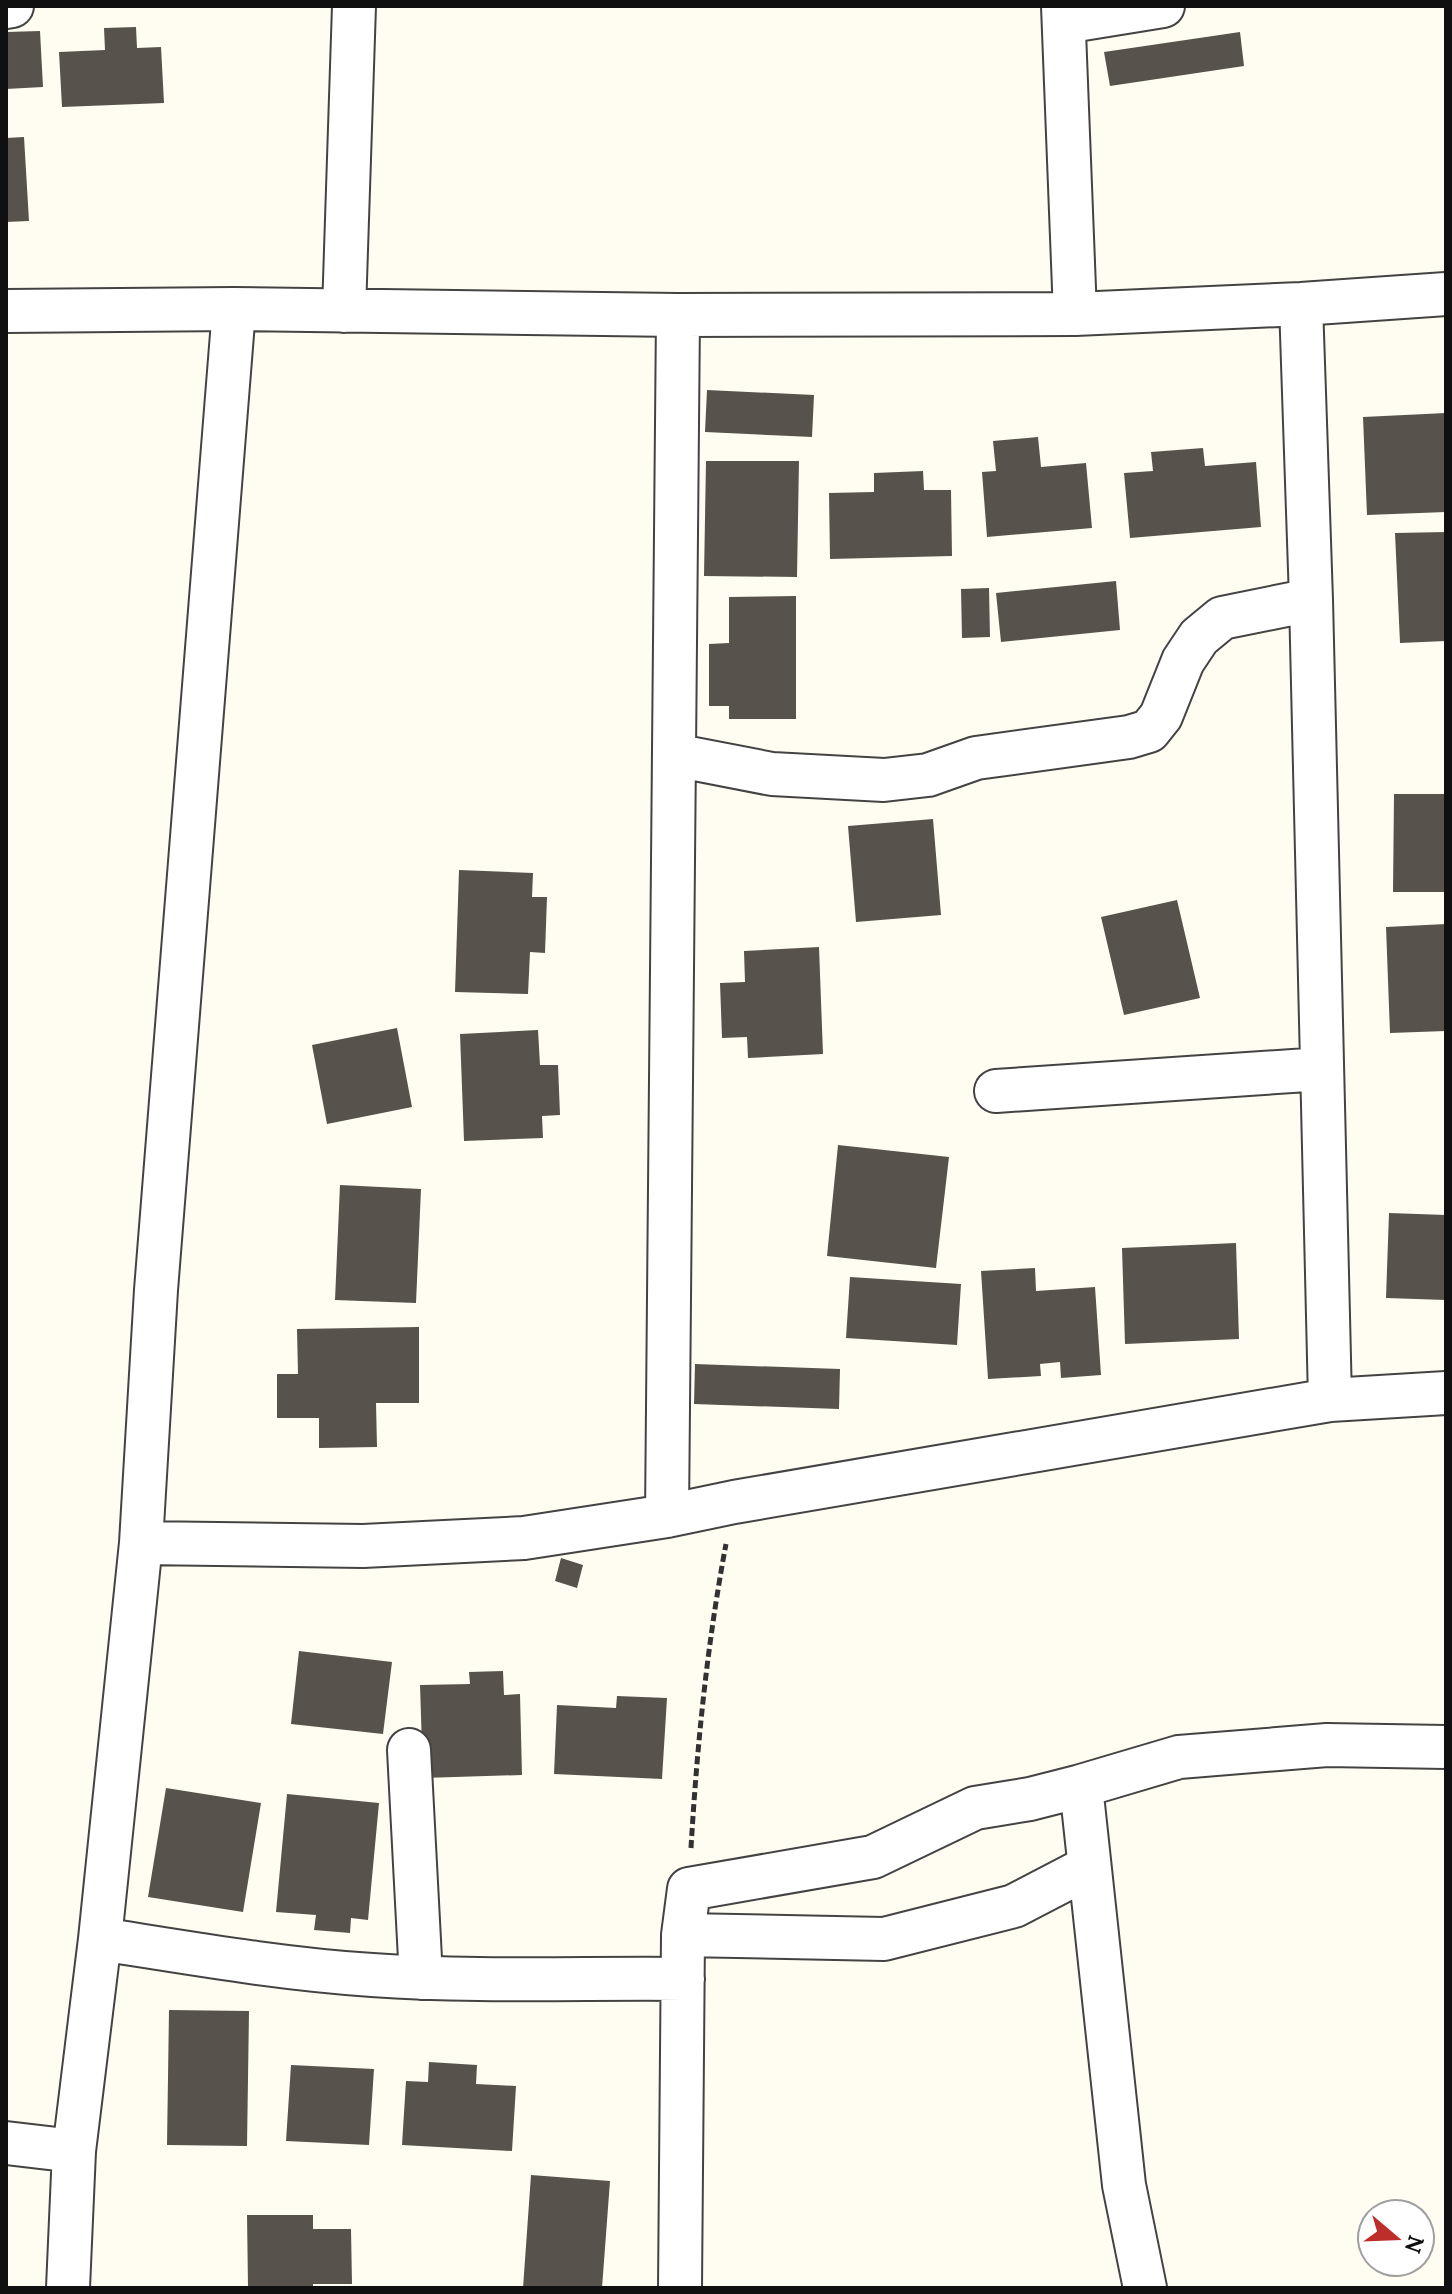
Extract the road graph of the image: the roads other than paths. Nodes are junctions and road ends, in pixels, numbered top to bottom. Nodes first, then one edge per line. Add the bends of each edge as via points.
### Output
1 (12, 6) edge
2 (354, 6) edge
3 (1163, 6) edge
4 (6, 7) edge
5 (1064, 14) edge
6 (1446, 294) edge
7 (1301, 304) junction
8 (234, 309) junction
9 (6, 311) edge
10 (344, 311) junction
11 (1075, 314) junction
12 (678, 315) junction
13 (1311, 600) junction
14 (674, 755) junction
15 (1322, 1069) junction
16 (996, 1091) dead end
17 (1446, 1393) edge
18 (1330, 1400) junction
19 (667, 1516) junction
20 (141, 1543) junction
21 (1446, 1747) edge
22 (409, 1750) dead end
23 (1081, 1786) junction
24 (1089, 1867) junction
25 (683, 1935) junction
26 (100, 1939) junction
27 (421, 1978) junction
28 (683, 1979) junction
29 (6, 2143) edge
30 (74, 2151) junction
31 (68, 2288) edge
32 (680, 2288) edge
33 (1145, 2288) edge

1 - 4 street
2 - 10 street
3 - 5 street
5 - 11 street
6 - 7 street
7 - 11 street
7 - 13 street
8 - 9 street
8 - 10 street
8 - 20 street via 156,1290
10 - 12 street
11 - 12 street
12 - 14 street
13 - 14 street via 1222,618 1199,637 1183,661 1161,716 1149,731 1129,737 976,758 928,775 884,780 772,774
13 - 15 street
14 - 19 street
15 - 16 street
15 - 18 street
17 - 18 street
18 - 19 street
19 - 20 street via 524,1538 363,1546
20 - 26 street
21 - 23 street via 1327,1745 1179,1757
22 - 27 street
23 - 24 street
23 - 25 street via 975,1808 873,1857 689,1889
24 - 25 street via 1014,1906 884,1939
24 - 33 street via 1124,2185
25 - 28 street
26 - 27 street via 285,1967
26 - 30 street
27 - 28 street
28 - 32 street
29 - 30 street
30 - 31 street

